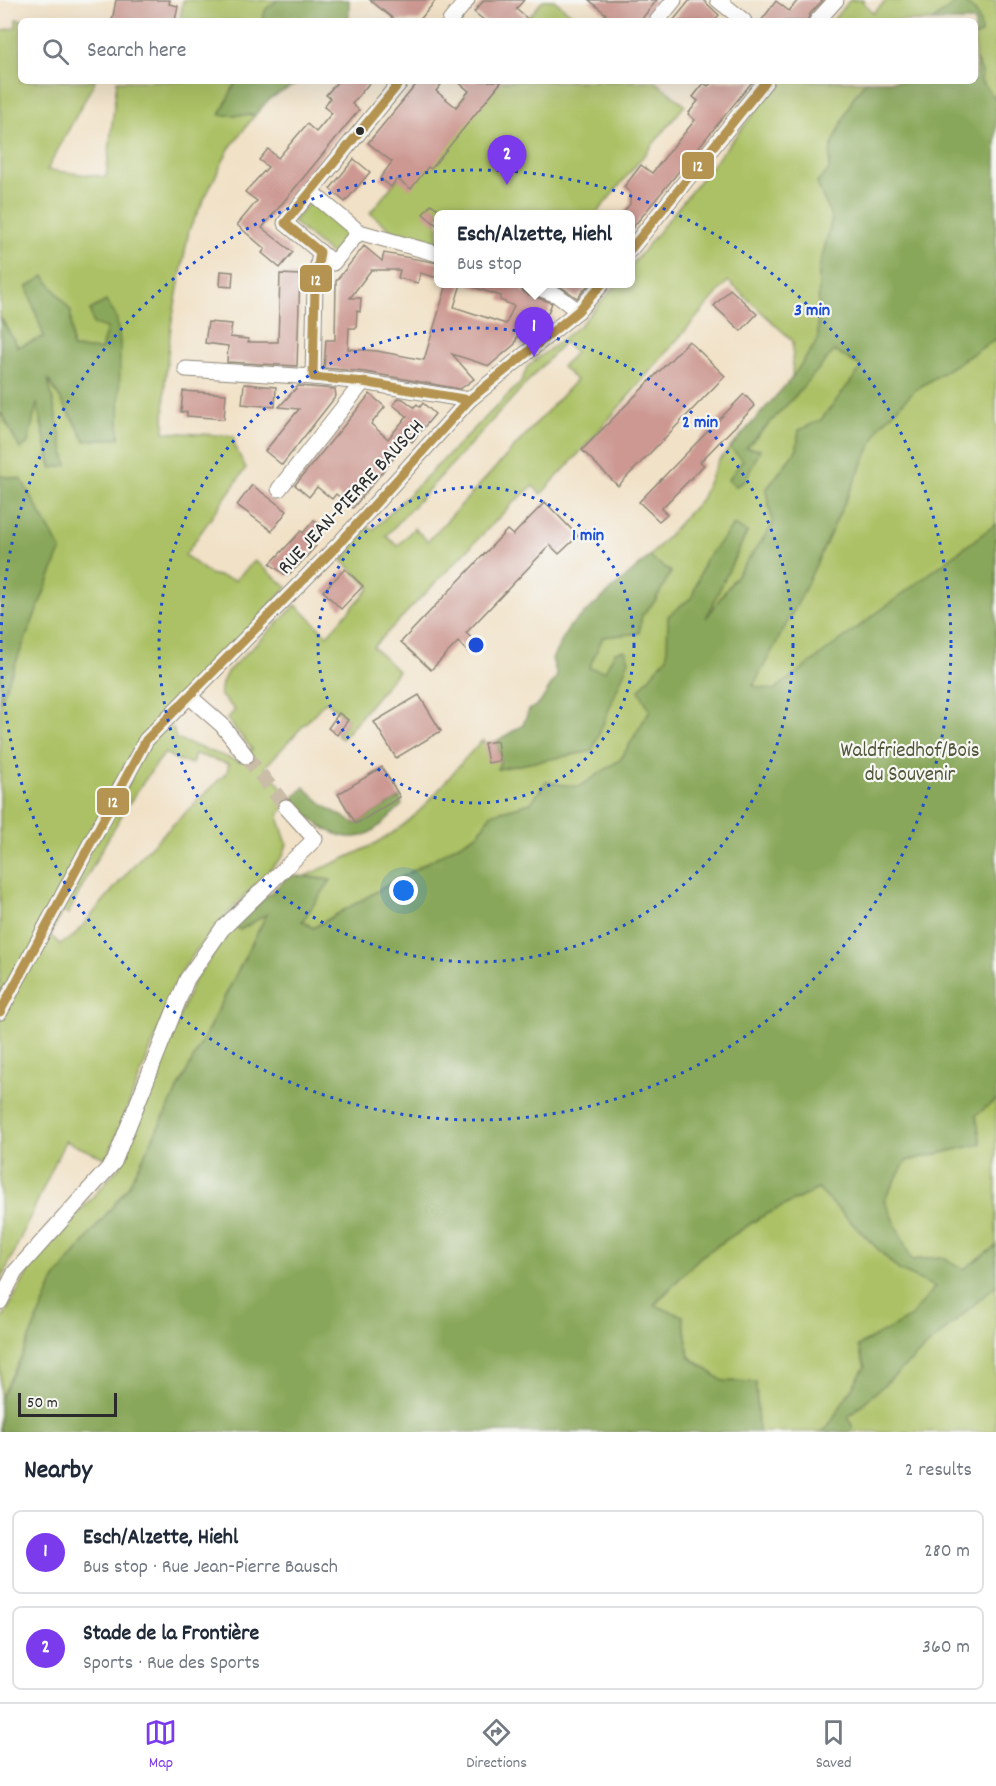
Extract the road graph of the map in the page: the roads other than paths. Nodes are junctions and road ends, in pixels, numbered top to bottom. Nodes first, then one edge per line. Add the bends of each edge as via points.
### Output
1 (467, 0) edge
2 (674, 0) edge
3 (718, 0) edge
4 (836, 0) edge
5 (452, 18) edge
6 (659, 18) edge
7 (740, 18) edge
8 (821, 18) edge
9 (399, 84) edge
10 (764, 84) edge
11 (311, 192) junction
12 (359, 232) junction
13 (635, 244) edge
14 (320, 252) junction
15 (434, 253) edge
16 (539, 288) edge
17 (598, 288) edge
18 (578, 311) junction
19 (186, 369) dead end
20 (313, 377) junction
21 (363, 382) junction
22 (470, 400) junction
23 (279, 489) dead end
24 (189, 696) junction
25 (246, 756) tunnel mouth
26 (286, 807) tunnel mouth
27 (0, 1012) edge
28 (0, 1302) edge

1 - 5 street
2 - 6 street
3 - 7 street
4 - 8 street
9 - 11 street
10 - 13 street
11 - 12 street
11 - 14 street via 285,223
12 - 14 street via 333,263
12 - 15 street
14 - 20 street via 315,285
16 - 18 street via 557,295
17 - 18 street, RUE JEAN-PIERRE BAUSCH
18 - 22 street, RUE JEAN-PIERRE BAUSCH
19 - 20 street
20 - 21 street
21 - 22 street
21 - 23 street
22 - 24 street, RUE JEAN-PIERRE BAUSCH via 358,525
24 - 25 street via 222,725
24 - 27 street, RUE JEAN-PIERRE BAUSCH via 146,740
26 - 28 street via 315,840 222,929 187,979 114,1162 15,1272

